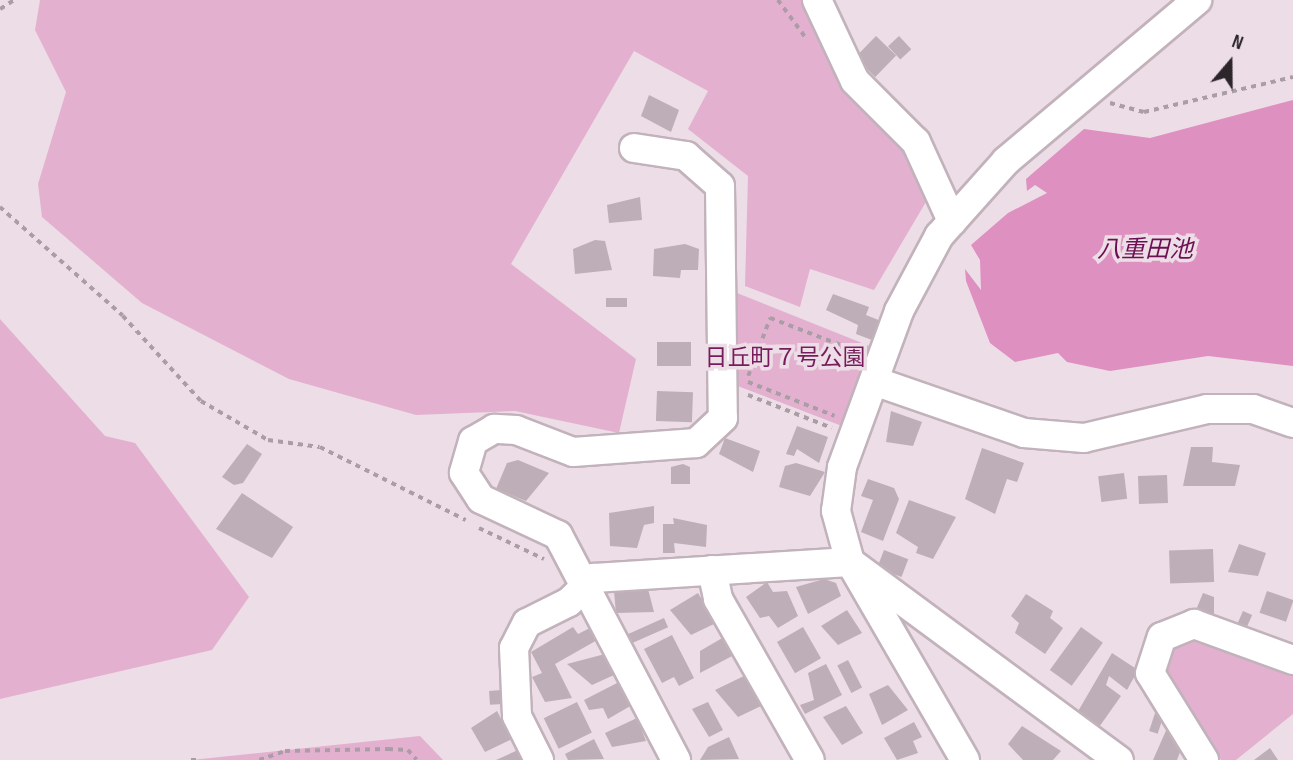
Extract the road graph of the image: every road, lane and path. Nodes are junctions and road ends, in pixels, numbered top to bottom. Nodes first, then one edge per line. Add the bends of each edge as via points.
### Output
1 (14, 0) edge
2 (817, 0) edge
3 (1197, 0) edge
4 (0, 9) edge
5 (1293, 78) edge
6 (1092, 89) junction
7 (634, 148) dead end
8 (0, 207) edge
9 (952, 221) junction
10 (866, 373) junction
11 (726, 387) junction
12 (1293, 423) edge
13 (856, 427) junction
14 (570, 558) junction
15 (850, 562) junction
16 (712, 570) junction
17 (584, 585) junction
18 (1293, 660) edge
19 (668, 757) edge
20 (191, 760) edge
21 (197, 760) edge
22 (259, 760) edge
23 (417, 760) edge
24 (540, 760) edge
25 (810, 760) edge
26 (965, 760) edge
27 (1119, 760) edge
28 (1204, 760) edge

1 - 4 path
2 - 9 street via 855,81 916,142
3 - 6 street
5 - 6 path via 1144,112 1125,111
6 - 9 street via 1006,161
7 - 11 street via 686,156 720,186
8 - 14 path via 123,316 201,401 268,440 320,447 538,560
9 - 10 street via 910,285
10 - 12 street via 1024,433 1084,438 1207,410 1253,409
10 - 13 street
10 - 13 path via 863,354 770,318 746,382 837,417 840,410
11 - 13 path
11 - 14 street via 723,418 696,443 573,452 505,428 473,441 464,463 472,490 548,527
13 - 15 street via 836,496
14 - 17 street
15 - 16 street
15 - 26 street
15 - 27 street
16 - 17 street via 604,573
16 - 25 street via 718,599
17 - 19 street
17 - 24 street via 569,601 527,623 514,648 517,716
18 - 28 street via 1195,624 1162,637 1150,673
20 - 21 path
22 - 23 path via 285,751 388,749 408,750

